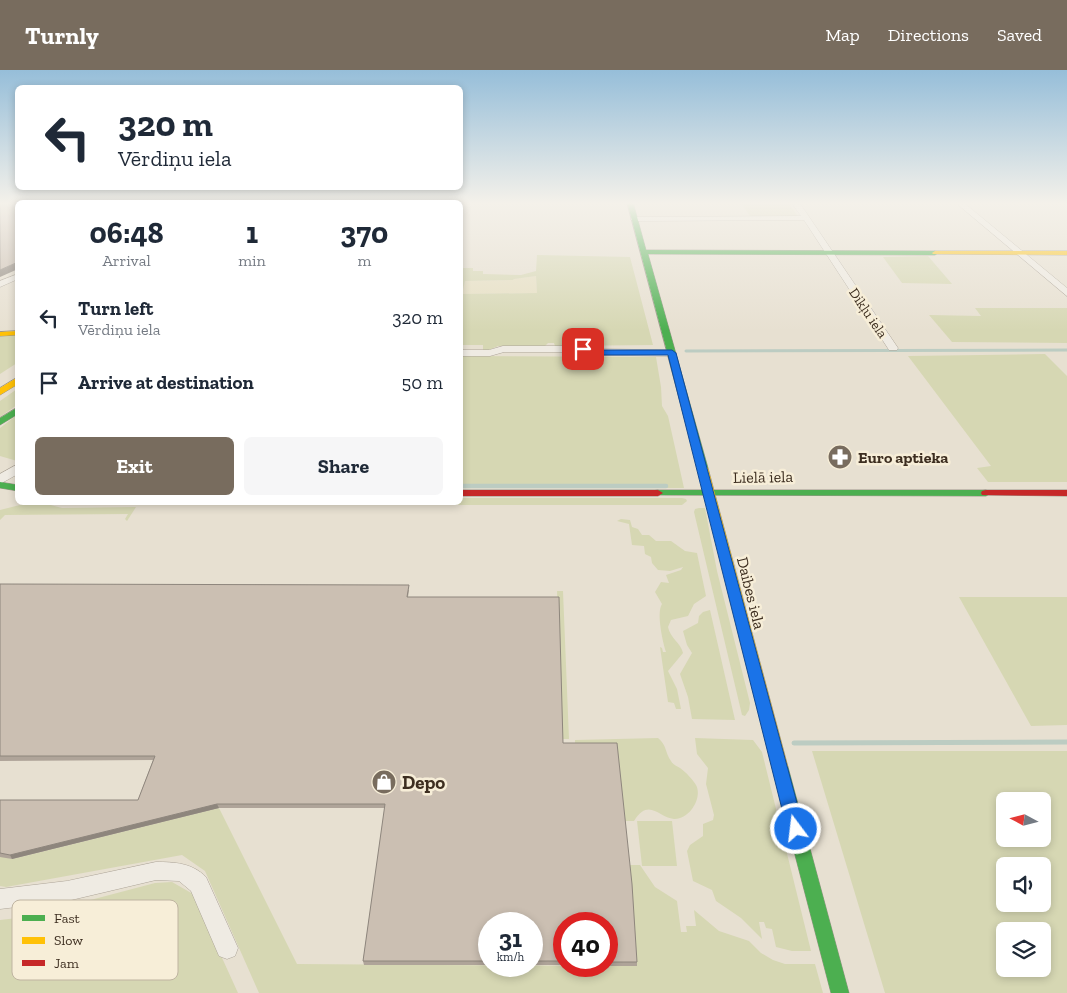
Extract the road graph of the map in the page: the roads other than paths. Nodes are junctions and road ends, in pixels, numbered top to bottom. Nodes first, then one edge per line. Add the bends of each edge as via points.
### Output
1 (642, 245) edge
2 (823, 245) edge
3 (1011, 245) edge
4 (644, 252) junction
5 (1020, 253) junction
6 (1067, 253) edge
7 (829, 254) junction
8 (15, 277) edge
9 (0, 284) edge
10 (1067, 293) edge
11 (15, 333) edge
12 (0, 334) edge
13 (893, 348) dead end
14 (463, 353) edge
15 (672, 353) junction
16 (15, 382) edge
17 (0, 392) edge
18 (15, 412) edge
19 (0, 422) edge
20 (15, 470) edge
21 (0, 480) edge
22 (0, 485) edge
23 (15, 488) edge
24 (463, 493) edge
25 (1067, 493) edge
26 (709, 494) junction
27 (0, 899) edge
28 (227, 948) dead end
29 (840, 993) edge

1 - 4 main road, Daibes iela
2 - 7 street, Dikļu iela
3 - 5 street
4 - 7 main road
4 - 15 main road, Daibes iela
5 - 6 main road
5 - 7 main road
5 - 10 street
7 - 13 street, Dikļu iela
8 - 9 street
11 - 12 main road
14 - 15 street via 490,353 503,349
15 - 26 main road, Daibes iela
16 - 17 main road
18 - 19 main road
20 - 21 street
22 - 23 main road
24 - 26 main road, Lielā iela
25 - 26 main road, Lielā iela
26 - 29 main road, Daibes iela
27 - 28 street via 67,891 156,871 180,872 199,884

